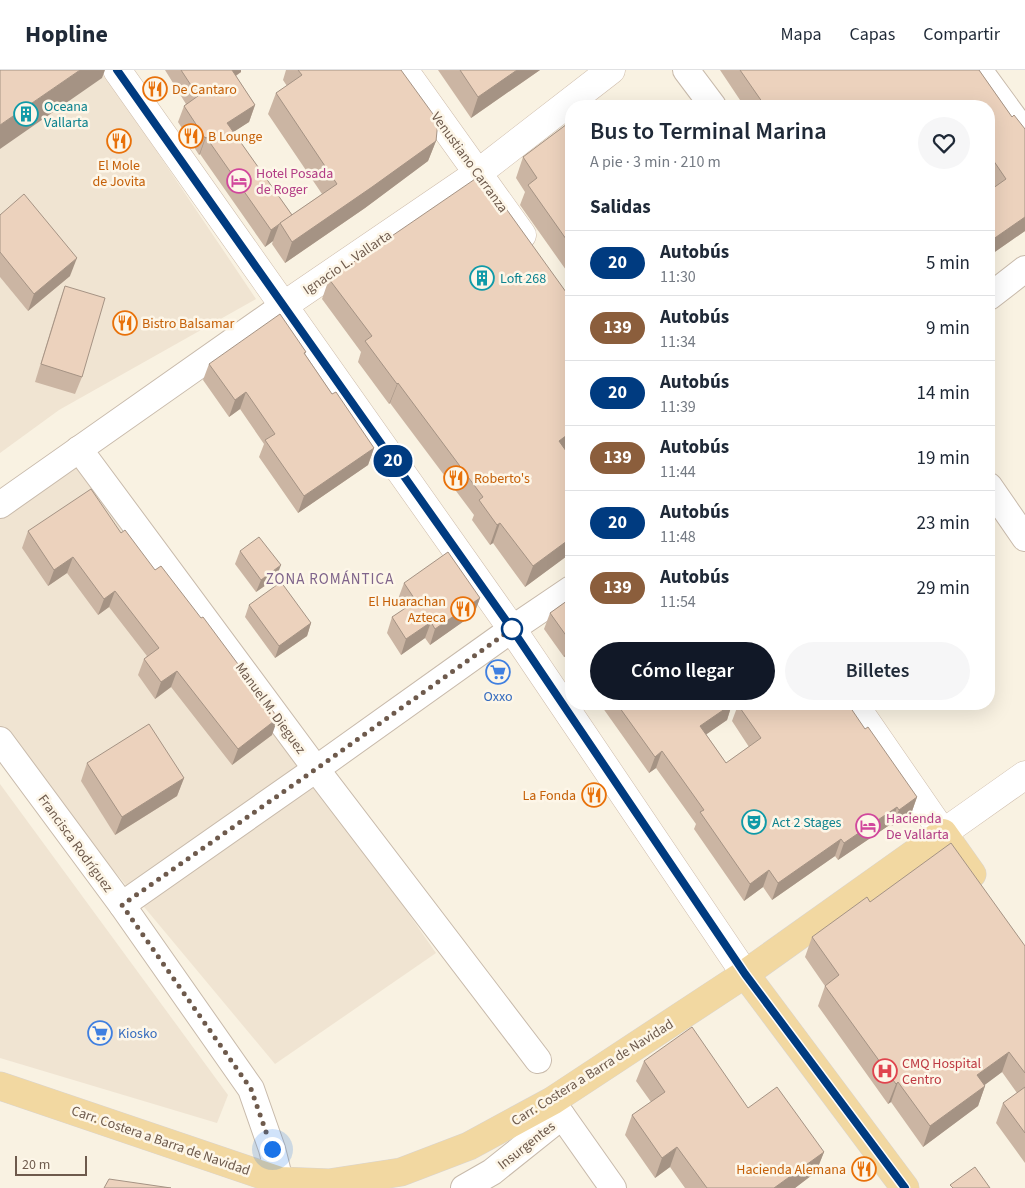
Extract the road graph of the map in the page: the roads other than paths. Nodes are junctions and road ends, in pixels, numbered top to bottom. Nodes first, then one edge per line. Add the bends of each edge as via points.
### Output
1 (117, 70) edge
2 (404, 70) edge
3 (611, 70) edge
4 (686, 70) edge
5 (979, 70) edge
6 (572, 100) edge
7 (708, 100) edge
8 (565, 106) edge
9 (1025, 134) edge
10 (478, 173) junction
11 (536, 254) edge
12 (1025, 269) edge
13 (995, 292) edge
14 (283, 306) junction
15 (79, 449) junction
16 (995, 495) edge
17 (0, 506) edge
18 (1025, 538) edge
19 (565, 593) edge
20 (512, 629) junction
21 (565, 707) edge
22 (567, 710) edge
23 (858, 710) edge
24 (0, 740) edge
25 (316, 769) junction
26 (1025, 775) edge
27 (943, 833) junction
28 (987, 895) edge
29 (122, 905) junction
30 (745, 974) junction
31 (538, 1060) dead end
32 (0, 1086) edge
33 (557, 1109) junction
34 (280, 1181) junction
35 (464, 1188) edge
36 (613, 1188) edge
37 (905, 1188) edge

1 - 14 main road
2 - 10 main road, Venustiano Carranza
3 - 6 main road, Ignacio L. Vallarta
4 - 7 street
5 - 9 street
8 - 10 main road, Ignacio L. Vallarta
10 - 11 main road, Venustiano Carranza
10 - 14 main road, Ignacio L. Vallarta
12 - 13 street
14 - 15 street, Ignacio L. Vallarta
14 - 20 main road
15 - 17 street, Ignacio L. Vallarta
15 - 25 street, Manuel M. Dieguez
16 - 18 street
19 - 20 street
20 - 21 main road
20 - 25 street
22 - 30 main road
23 - 27 main road
24 - 29 street, Francisca Rodríguez
25 - 29 street
25 - 31 street, Manuel M. Dieguez
26 - 27 main road
27 - 28 main road
27 - 30 main road, Carr. Costera a Barra de Navidad
29 - 34 street, Francisca Rodríguez via 251,1089
30 - 33 main road, Carr. Costera a Barra de Navidad
30 - 37 main road
32 - 34 main road, Carr. Costera a Barra de Navidad
33 - 34 main road, Carr. Costera a Barra de Navidad via 401,1172 329,1183
33 - 35 street, Insurgentes via 492,1172
33 - 36 street

